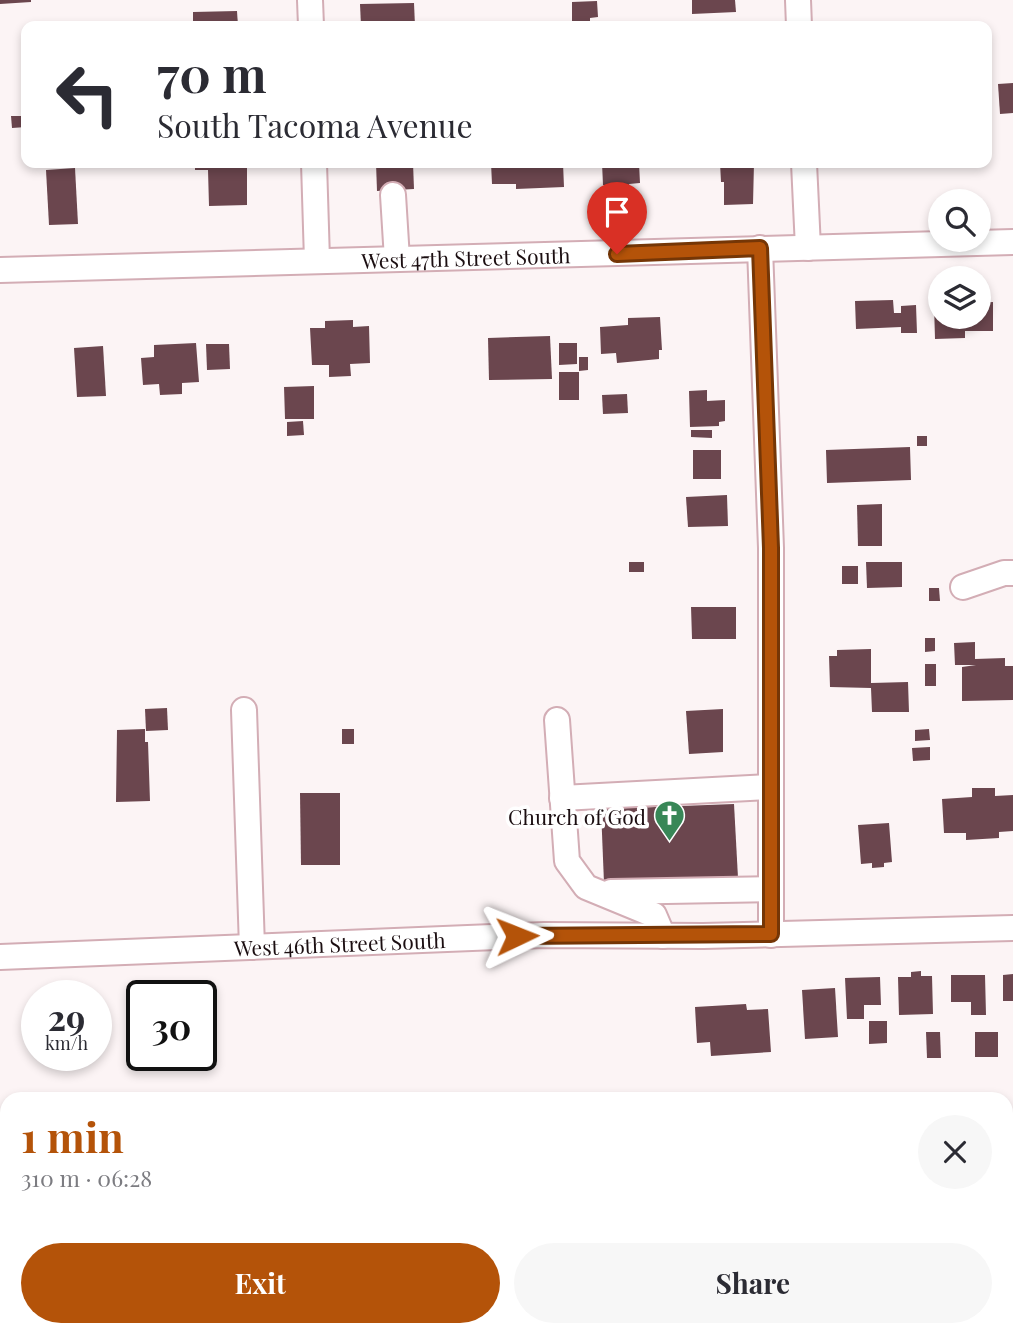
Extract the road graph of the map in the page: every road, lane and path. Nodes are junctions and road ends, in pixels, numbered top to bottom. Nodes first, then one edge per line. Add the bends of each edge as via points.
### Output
1 (310, 0) edge
2 (798, 0) edge
3 (311, 21) edge
4 (799, 21) edge
5 (314, 168) edge
6 (804, 168) edge
7 (393, 195) dead end
8 (1013, 242) edge
9 (760, 248) junction
10 (808, 248) junction
11 (397, 259) junction
12 (317, 260) junction
13 (0, 270) edge
14 (1013, 573) edge
15 (962, 587) dead end
16 (244, 710) dead end
17 (557, 720) dead end
18 (770, 787) junction
19 (562, 798) junction
20 (771, 888) junction
21 (600, 893) junction
22 (1013, 928) edge
23 (771, 934) junction
24 (663, 936) junction
25 (252, 947) junction
26 (0, 957) edge

1 - 3 street
2 - 4 street
5 - 12 street
6 - 10 street
7 - 11 street
8 - 10 street, West 47th Street South
9 - 10 street, West 47th Street South
9 - 11 street, West 47th Street South
9 - 18 street via 771,548
11 - 12 street, West 47th Street South
12 - 13 street, West 47th Street South
14 - 15 street
16 - 25 street
17 - 19 street
18 - 19 street
18 - 20 street
19 - 21 street via 566,862 586,887
20 - 21 street
20 - 23 street
21 - 24 street via 653,915
22 - 23 street, West 46th Street South
23 - 24 street, West 46th Street South
24 - 25 street, West 46th Street South via 544,935
25 - 26 street, West 46th Street South

